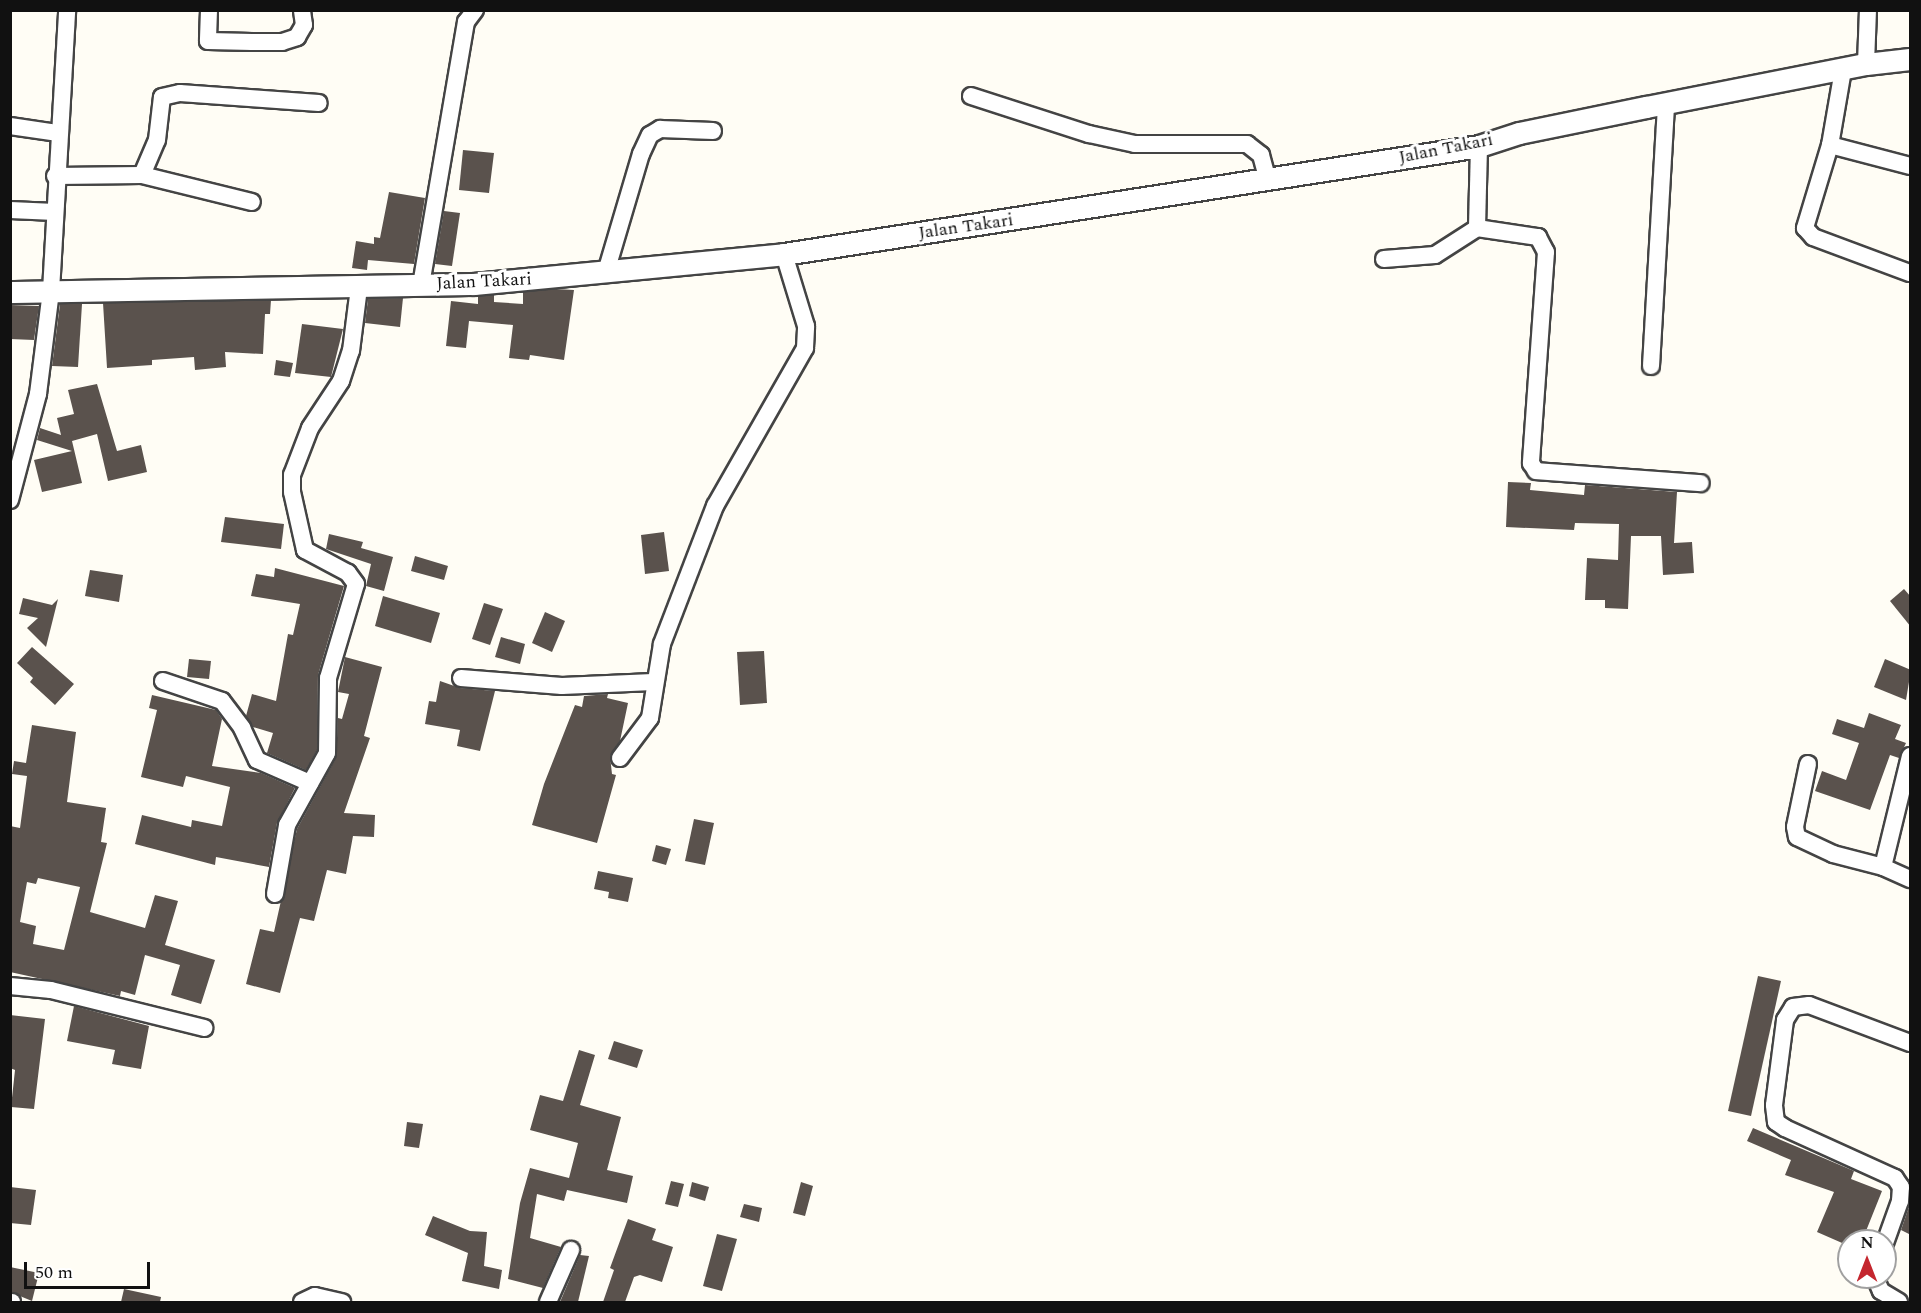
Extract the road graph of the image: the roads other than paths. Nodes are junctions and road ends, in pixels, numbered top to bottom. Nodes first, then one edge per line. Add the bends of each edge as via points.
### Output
1 (67, 10) edge
2 (209, 10) edge
3 (302, 10) edge
4 (475, 10) edge
5 (1868, 10) edge
6 (1911, 59) edge
7 (1866, 64) junction
8 (1843, 70) junction
9 (970, 96) dead end
10 (1666, 103) junction
11 (319, 104) dead end
12 (10, 126) edge
13 (713, 131) dead end
14 (58, 133) junction
15 (1830, 145) junction
16 (1479, 146) junction
17 (1911, 166) edge
18 (142, 175) junction
19 (55, 176) junction
20 (1267, 178) junction
21 (252, 202) dead end
22 (10, 210) edge
23 (56, 212) junction
24 (1477, 228) junction
25 (784, 254) junction
26 (1384, 259) dead end
27 (606, 272) junction
28 (1911, 273) edge
29 (421, 285) junction
30 (359, 288) junction
31 (51, 291) junction
32 (10, 292) edge
33 (1651, 366) dead end
34 (1701, 483) dead end
35 (10, 500) edge
36 (461, 678) dead end
37 (163, 681) dead end
38 (653, 682) junction
39 (620, 758) dead end
40 (1808, 764) dead end
41 (1909, 766) edge
42 (310, 783) junction
43 (1883, 867) junction
44 (1911, 879) edge
45 (275, 894) dead end
46 (10, 986) edge
47 (204, 1028) dead end
48 (1911, 1043) edge
49 (1890, 1229) edge
50 (571, 1250) dead end
51 (1880, 1289) edge
52 (302, 1302) edge
53 (342, 1302) edge
54 (548, 1302) edge
55 (1899, 1302) edge

1 - 14 street
2 - 3 street via 208,41 241,42 282,42 297,37 304,25
4 - 29 street via 466,22
5 - 7 street
6 - 7 street, Jalan Takari
7 - 8 street, Jalan Takari
8 - 10 street, Jalan Takari
8 - 15 street
9 - 20 street via 1089,134 1135,144 1247,144 1262,155
10 - 16 street, Jalan Takari via 1519,133
10 - 33 street
11 - 18 street via 180,93 162,97 157,140
12 - 14 street
13 - 27 street via 660,129 650,135 640,154
14 - 19 street
15 - 17 street
15 - 28 street via 1805,228 1813,237
16 - 20 street, Jalan Takari
16 - 24 street
18 - 19 street
18 - 21 street
19 - 23 street
20 - 25 street, Jalan Takari
22 - 23 street
23 - 31 street
24 - 26 street via 1435,255
24 - 34 street via 1538,237 1546,252 1531,462 1536,471
25 - 27 street, Jalan Takari
25 - 38 street via 806,326 805,348 715,506 679,594
27 - 29 street, Jalan Takari
29 - 30 street, Jalan Takari
30 - 31 street, Jalan Takari
30 - 42 street via 351,351 341,381 310,428 292,475 305,550 348,573 356,584 328,678 327,753
31 - 32 street, Jalan Takari
31 - 35 street via 38,394
36 - 38 street via 562,686
37 - 42 street via 222,701 242,728 257,760
38 - 39 street via 650,718
40 - 43 street via 1798,806 1797,837 1833,854
41 - 43 street
42 - 45 street via 287,825
43 - 44 street
46 - 47 street via 51,990
48 - 49 street via 1809,1005 1794,1007 1785,1020 1774,1105 1776,1122 1785,1128 1895,1178 1901,1188 1900,1202
50 - 54 street
51 - 55 street
52 - 53 street via 315,1296

